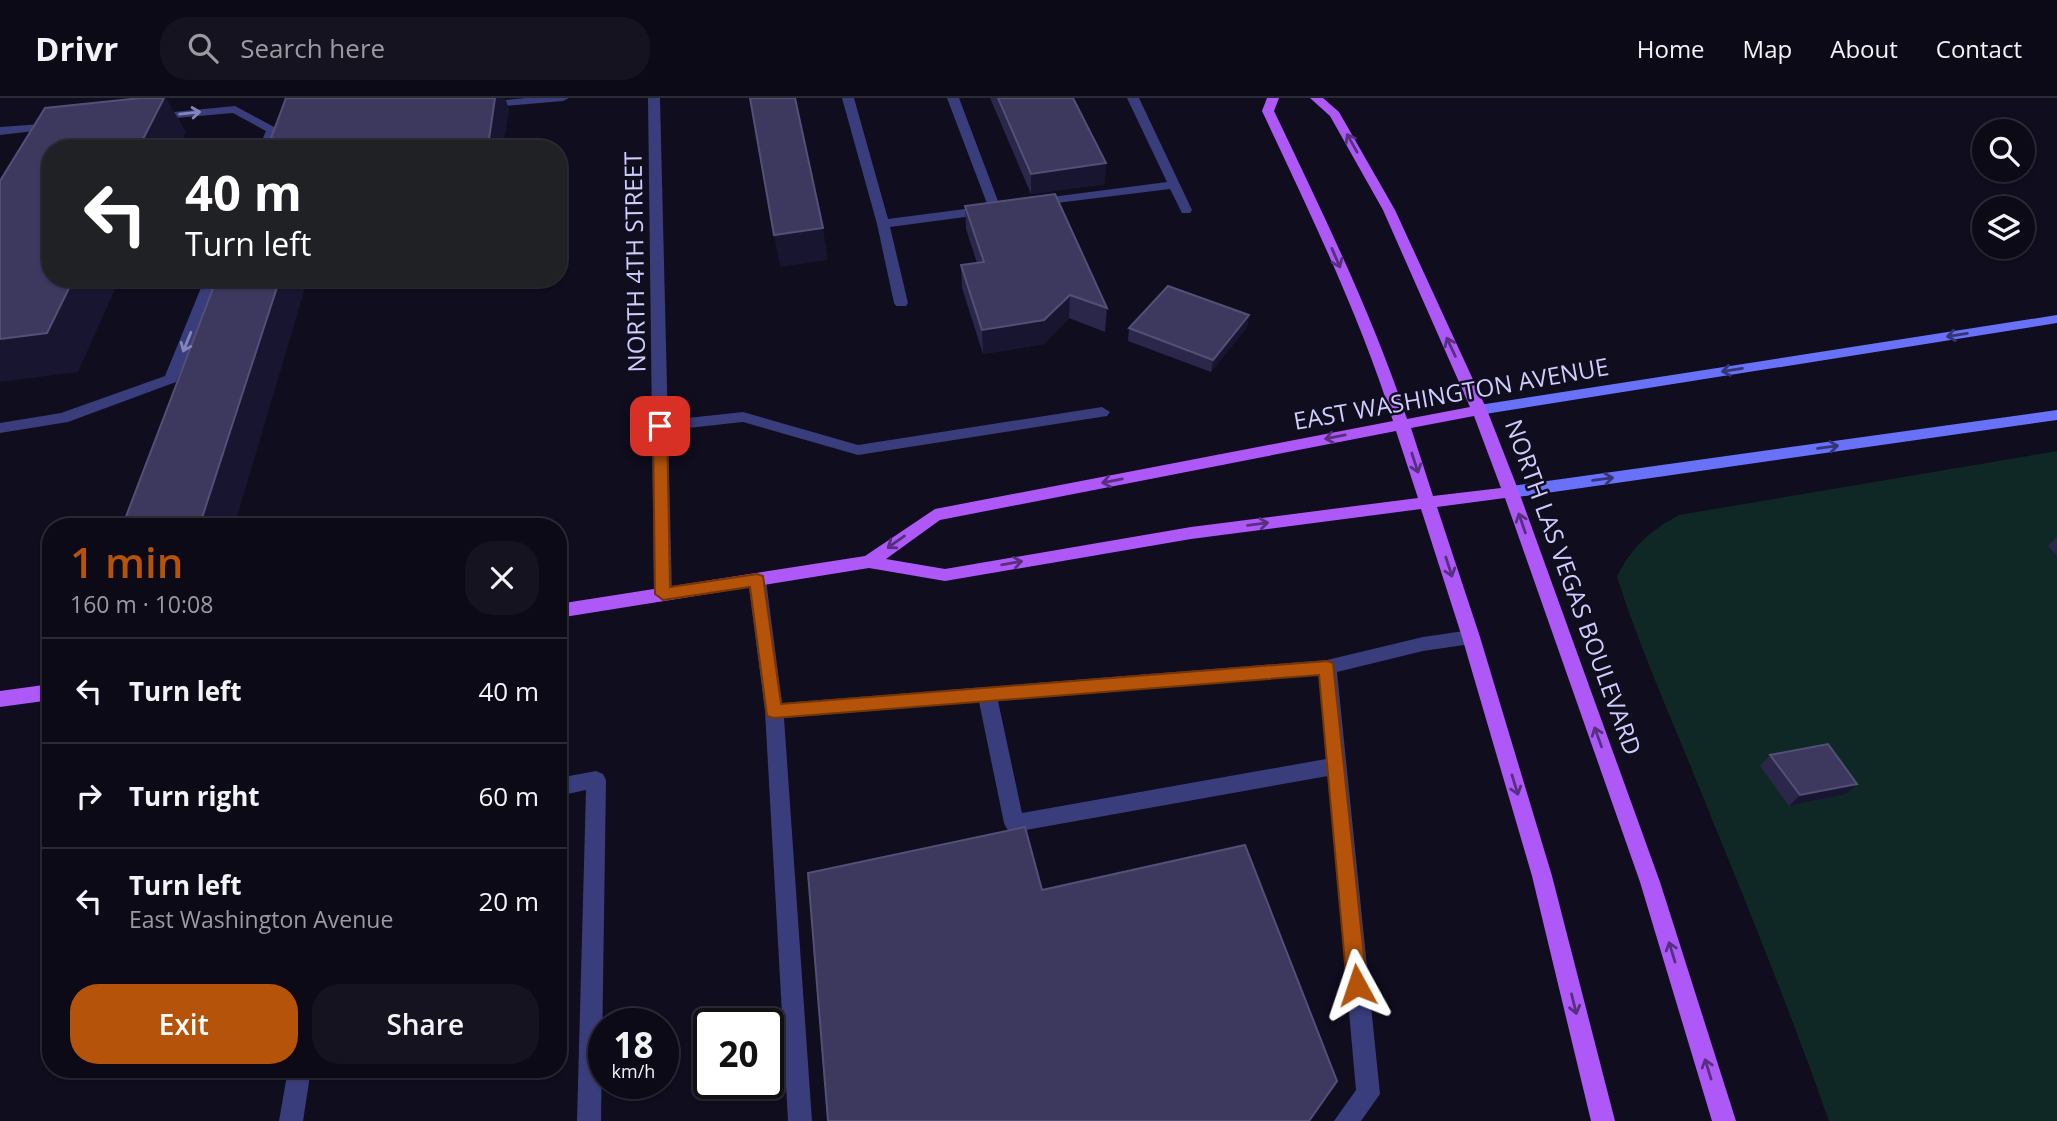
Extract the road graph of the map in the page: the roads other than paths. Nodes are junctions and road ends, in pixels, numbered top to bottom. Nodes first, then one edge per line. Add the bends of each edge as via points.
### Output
1 (563, 98) edge
2 (654, 98) edge
3 (848, 98) edge
4 (953, 98) edge
5 (1133, 98) edge
6 (1273, 98) edge
7 (1316, 98) edge
8 (471, 106) edge
9 (138, 118) edge
10 (69, 125) edge
11 (0, 131) edge
12 (268, 140) edge
13 (1175, 185) junction
14 (1007, 207) junction
15 (1186, 210) dead end
16 (883, 224) junction
17 (208, 287) edge
18 (901, 303) dead end
19 (2057, 319) edge
20 (1479, 410) junction
21 (1102, 412) dead end
22 (2057, 415) edge
23 (1402, 424) junction
24 (660, 426) junction
25 (0, 428) edge
26 (1511, 492) junction
27 (1427, 502) junction
28 (869, 562) junction
29 (757, 580) junction
30 (663, 594) junction
31 (567, 610) edge
32 (1471, 637) junction
33 (1327, 667) junction
34 (42, 693) edge
35 (987, 694) junction
36 (0, 699) edge
37 (774, 711) junction
38 (1336, 766) junction
39 (567, 785) edge
40 (298, 1078) edge
41 (291, 1121) edge
42 (589, 1121) edge
43 (800, 1121) edge
44 (1346, 1121) edge
45 (1603, 1121) edge
46 (1724, 1121) edge

1 - 8 street
2 - 24 street, NORTH 4TH STREET
3 - 16 street
4 - 14 street
5 - 13 street
6 -> 23 main road via 1268,111 1380,359
20 -> 7 main road, NORTH LAS VEGAS BOULEVARD via 1388,209 1335,114
9 -> 12 street via 235,109 272,130
10 - 11 street
13 - 14 street
13 - 15 street
14 - 16 street
16 - 18 street
17 -> 25 street via 171,379 64,418
19 -> 20 main road, EAST WASHINGTON AVENUE
20 - 23 main road, EAST WASHINGTON AVENUE
20 - 26 main road, NORTH LAS VEGAS BOULEVARD
21 - 24 street via 858,450 743,418
26 -> 22 main road, EAST WASHINGTON AVENUE
23 -> 27 main road
23 -> 28 main road, EAST WASHINGTON AVENUE via 935,515
24 - 30 street, NORTH 4TH STREET
26 - 27 main road, EAST WASHINGTON AVENUE
46 -> 26 main road, NORTH LAS VEGAS BOULEVARD via 1650,882
28 -> 27 main road, EAST WASHINGTON AVENUE via 945,575 1191,533
27 -> 32 main road
28 - 29 main road, EAST WASHINGTON AVENUE
29 - 30 main road, EAST WASHINGTON AVENUE
29 - 37 street
30 - 31 main road, EAST WASHINGTON AVENUE
32 - 33 street
32 -> 45 main road via 1542,876
33 - 35 street
33 - 38 street
34 - 36 main road
35 - 37 street
35 - 38 street via 1014,823
37 - 43 street
38 - 44 street via 1368,1094
39 - 42 street via 596,780
40 - 41 street

